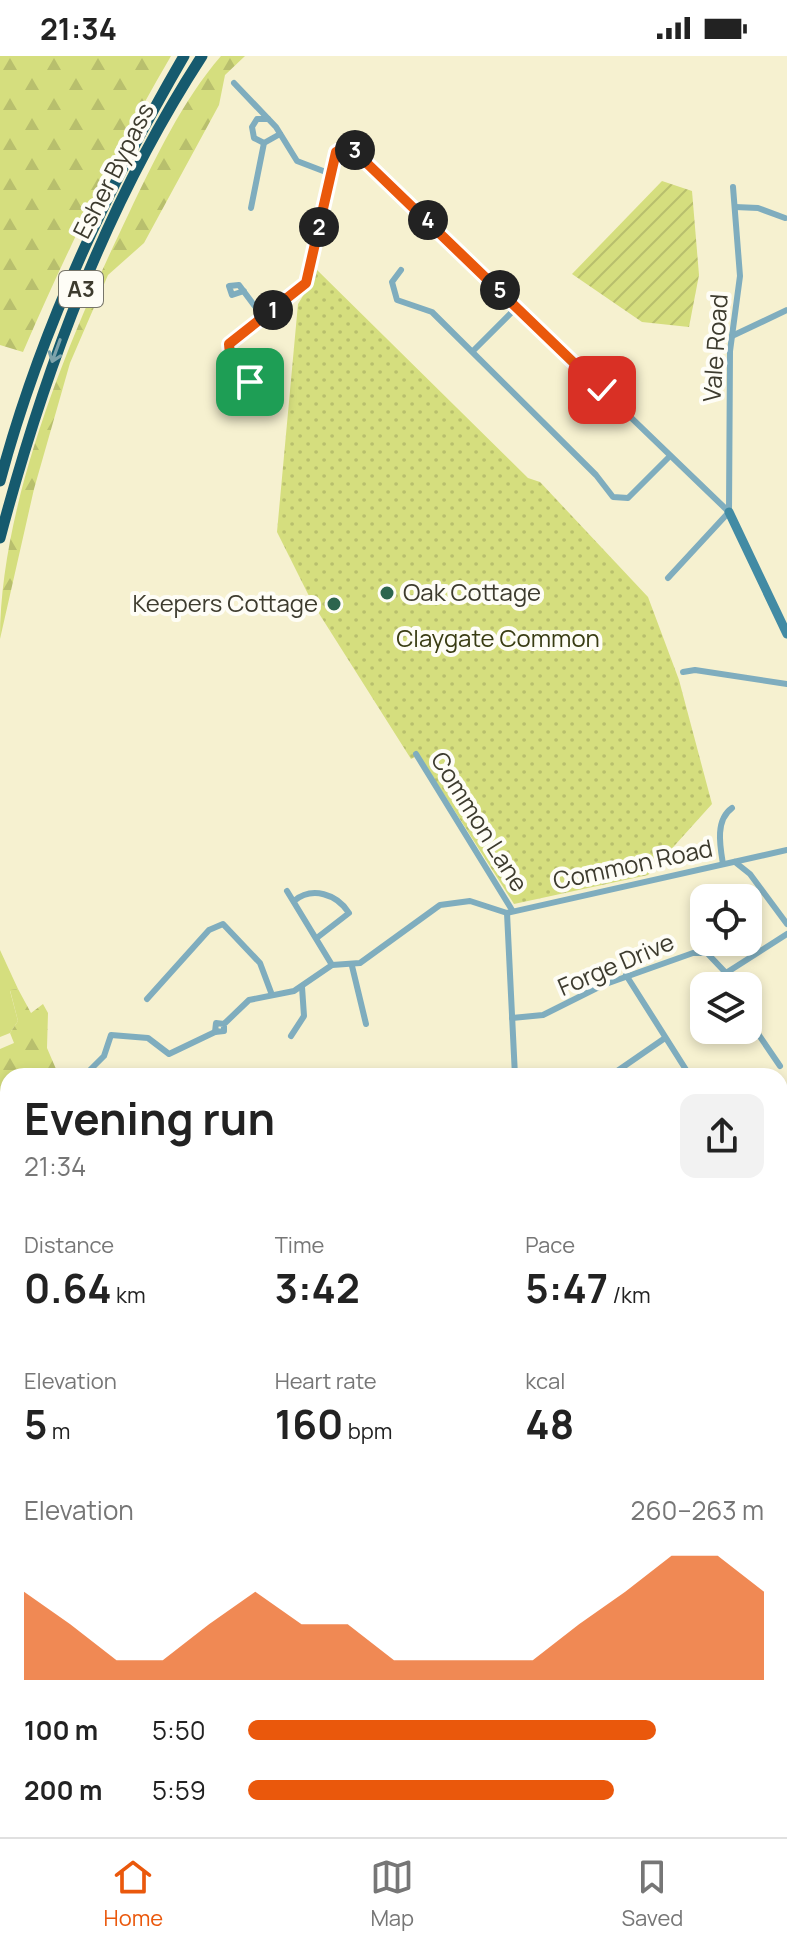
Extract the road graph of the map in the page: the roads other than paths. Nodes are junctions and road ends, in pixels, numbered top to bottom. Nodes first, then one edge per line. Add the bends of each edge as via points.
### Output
1 (184, 56) edge
2 (202, 56) edge
3 (234, 83) dead end
4 (268, 119) junction
5 (280, 134) junction
6 (264, 143) junction
7 (331, 174) junction
8 (733, 187) dead end
9 (735, 207) junction
10 (251, 208) dead end
11 (785, 218) dead end
12 (401, 270) dead end
13 (244, 291) dead end
14 (517, 307) junction
15 (787, 310) edge
16 (263, 317) junction
17 (732, 336) junction
18 (473, 351) junction
19 (246, 385) dead end
20 (670, 456) junction
21 (0, 481) edge
22 (729, 512) junction
23 (0, 538) edge
24 (668, 578) dead end
25 (787, 634) edge
26 (683, 672) dead end
27 (787, 684) edge
28 (416, 754) dead end
29 (732, 808) dead end
30 (787, 850) edge
31 (735, 862) junction
32 (723, 864) junction
33 (287, 891) dead end
34 (294, 901) junction
35 (510, 912) junction
36 (787, 924) edge
37 (787, 934) edge
38 (318, 937) junction
39 (332, 965) junction
40 (352, 966) junction
41 (725, 972) edge
42 (728, 972) edge
43 (626, 975) junction
44 (302, 987) junction
45 (272, 995) junction
46 (147, 999) dead end
47 (512, 1018) junction
48 (366, 1024) dead end
49 (291, 1036) dead end
50 (665, 1038) junction
51 (762, 1040) edge
52 (780, 1066) dead end
53 (92, 1068) edge
54 (515, 1068) edge
55 (622, 1068) edge
56 (685, 1068) edge

1 - 21 highway, Esher Bypass / A3 via 133,143 77,262 19,412
2 -> 23 highway, Esher Bypass / A3 via 144,156 77,299 28,430
3 - 4 street
4 - 5 street
4 - 6 street via 257,119 252,127 254,138
5 - 6 street
5 - 7 street via 302,165
6 - 10 street
7 - 14 street via 336,152 344,145 352,147
7 - 16 street via 319,242 303,288
8 - 9 street, Vale Road
9 - 11 street
9 - 17 street, Vale Road via 740,276
12 - 18 street via 392,282 397,300 426,308
13 - 16 street
14 - 18 street
14 - 20 street
15 - 17 street
16 - 19 street via 229,344 230,354 260,390 259,400
17 - 22 street, Vale Road
18 - 20 street via 613,497 628,498
20 - 22 street
22 - 24 street
22 - 25 street
26 - 27 street
28 - 35 street, Common Lane
29 - 32 street via 721,824
30 - 31 street
31 - 32 street, Common Road
31 - 36 street, Common Road
32 - 35 street, Common Road
33 - 34 street
34 - 38 street
34 - 38 street via 305,893 320,893 349,913
35 - 40 street via 451,901
35 - 47 street
37 - 42 street
38 - 39 street
39 - 40 street
39 - 44 street
40 - 48 street
41 - 43 street, Forge Drive via 701,952
43 - 47 street, Forge Drive via 543,1015
43 - 50 street
44 - 45 street
44 - 49 street via 304,1016
45 - 46 street via 260,963 223,924 209,930
45 - 53 street via 249,1000 224,1024 224,1031 169,1054 148,1038 111,1035 104,1056
47 - 54 street
50 - 55 street
50 - 56 street
51 - 52 street

